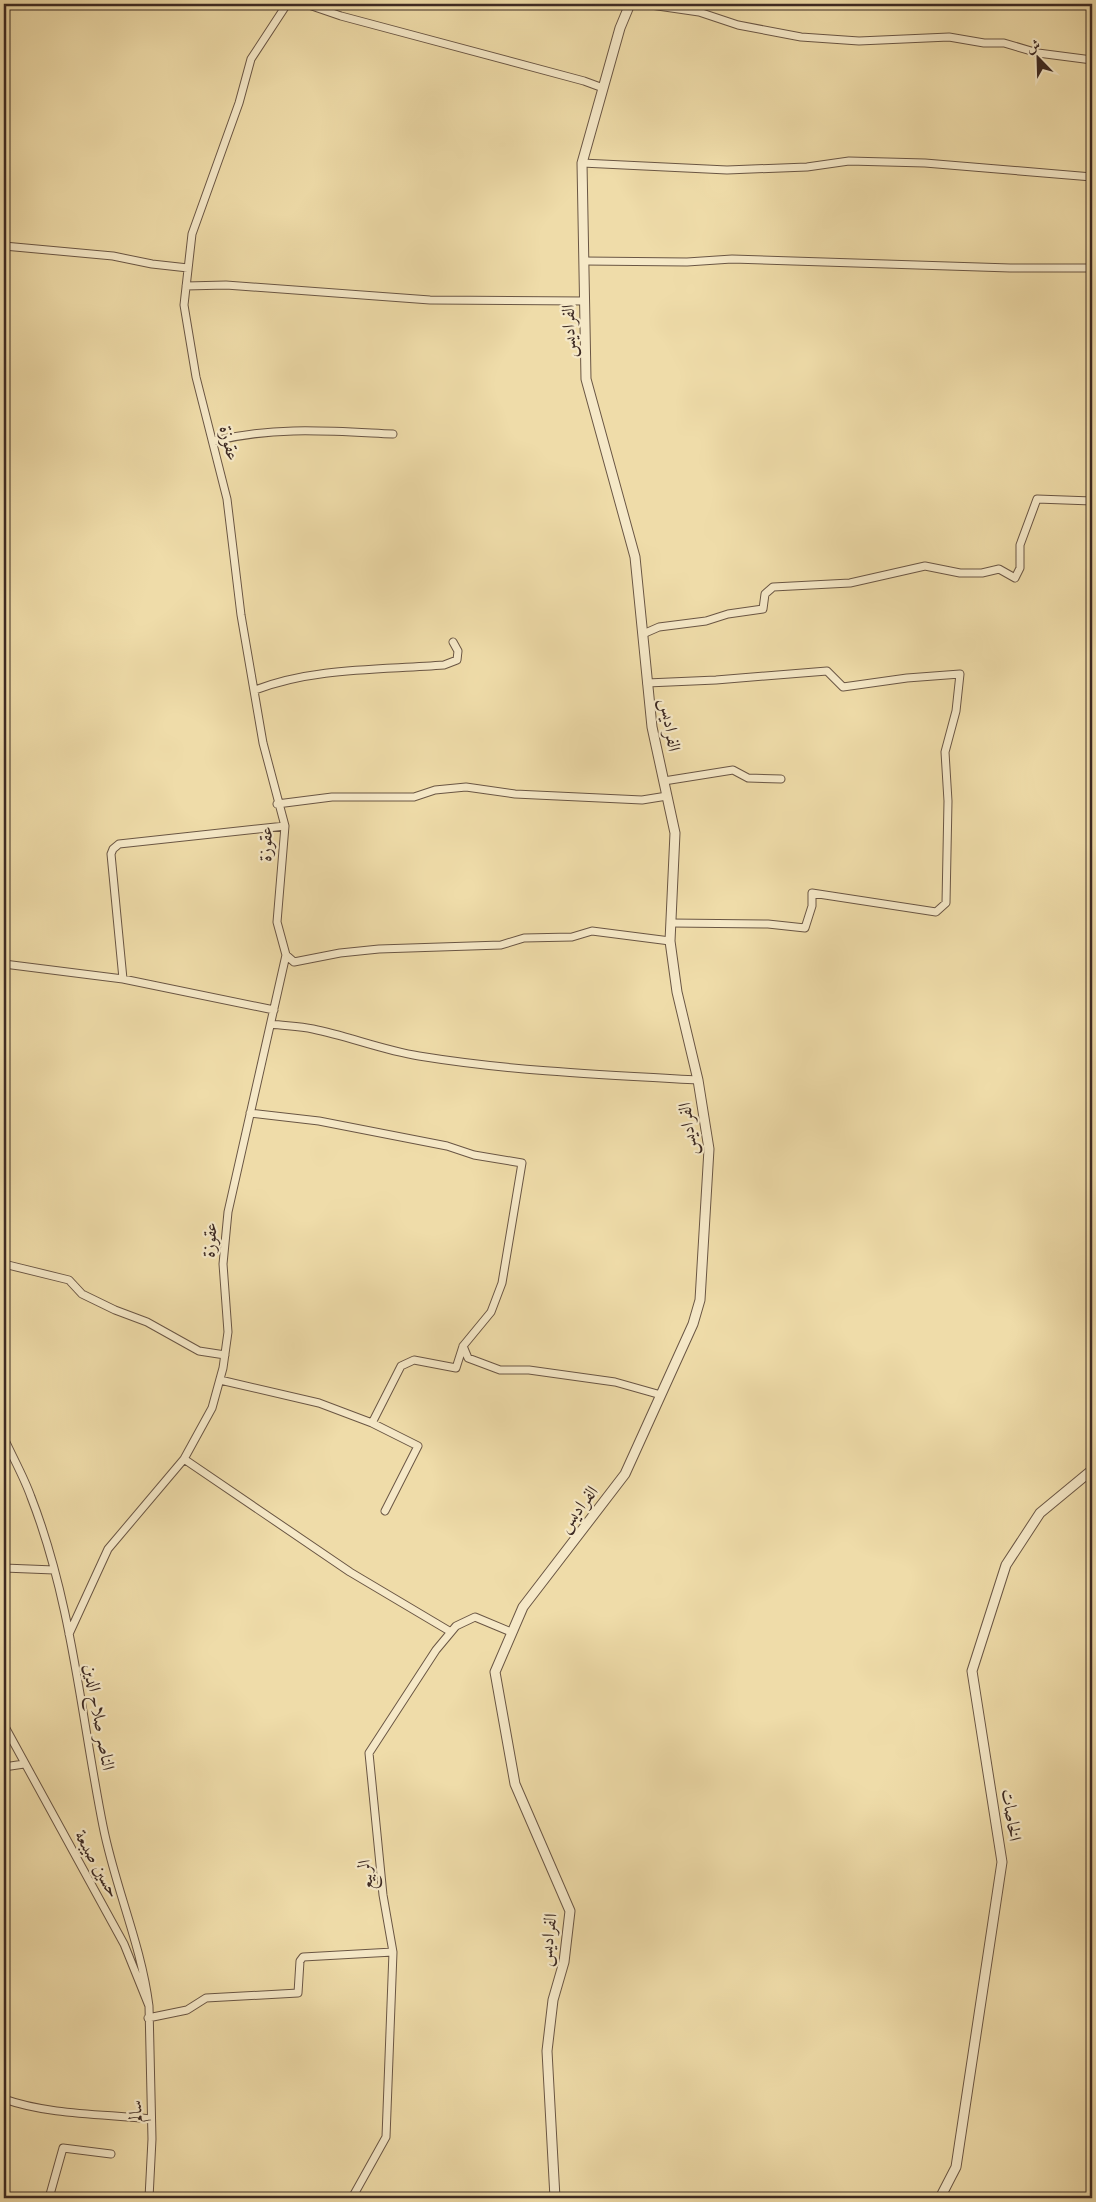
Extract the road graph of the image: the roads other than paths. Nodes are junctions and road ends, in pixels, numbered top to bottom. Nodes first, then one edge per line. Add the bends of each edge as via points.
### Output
1 (287, 4) edge
2 (306, 4) edge
3 (630, 4) edge
4 (644, 4) edge
5 (1092, 60) edge
6 (603, 88) junction
7 (582, 163) junction
8 (1092, 177) edge
9 (4, 246) edge
10 (584, 261) junction
11 (188, 268) junction
12 (1092, 268) edge
13 (186, 286) junction
14 (584, 301) junction
15 (393, 434) dead end
16 (214, 442) junction
17 (1092, 501) edge
18 (643, 634) junction
19 (453, 642) dead end
20 (647, 683) junction
21 (255, 690) junction
22 (781, 780) dead end
23 (664, 781) junction
24 (667, 796) junction
25 (277, 804) junction
26 (285, 826) junction
27 (671, 923) junction
28 (670, 941) junction
29 (286, 955) junction
30 (4, 964) edge
31 (123, 979) junction
32 (274, 1010) junction
33 (271, 1024) junction
34 (698, 1080) junction
35 (250, 1113) junction
36 (4, 1264) edge
37 (463, 1346) junction
38 (225, 1355) junction
39 (220, 1380) junction
40 (661, 1395) junction
41 (372, 1423) junction
42 (4, 1438) edge
43 (184, 1459) junction
44 (1092, 1470) edge
45 (385, 1511) dead end
46 (4, 1568) edge
47 (54, 1570) junction
48 (451, 1632) junction
49 (511, 1632) junction
50 (70, 1634) junction
51 (4, 1725) edge
52 (24, 1764) junction
53 (4, 1766) edge
54 (392, 1952) junction
55 (149, 2006) junction
56 (149, 2020) junction
57 (4, 2099) edge
58 (151, 2119) junction
59 (112, 2154) dead end
60 (49, 2198) edge
61 (149, 2198) edge
62 (352, 2198) edge
63 (555, 2198) edge
64 (940, 2198) edge

1 - 11 street, عقوزة via 251,59 239,103 192,234
2 - 6 street
3 - 6 street, الفراديس
4 - 5 street via 700,12 738,25 801,37 859,41 949,37 1004,43 1038,53
6 - 7 street, الفراديس
7 - 8 street via 727,170 849,162 925,164
7 - 10 street, الفراديس
9 - 11 street via 113,256
10 - 12 street via 732,259
10 - 14 street, الفراديس
11 - 13 street, عقوزة
13 - 14 street via 430,300
13 - 16 street, عقوزة via 184,305 196,377
14 - 18 street, الفراديس via 586,379 635,557
15 - 16 street via 329,429 284,430 239,435
16 - 21 street, عقوزة via 227,499 241,615
17 - 18 street via 1037,499 1020,545 1020,568 1015,578 999,569 974,573 925,566 850,583 772,587 766,594 762,609 659,627
18 - 20 street, الفراديس
19 - 21 street via 458,651 457,660 444,665 356,670 275,683
20 - 23 street, الفراديس via 652,727
20 - 27 street via 827,670 843,687 960,674 956,711 945,752 948,801 946,903 936,912 812,893 812,906 805,928 768,924
21 - 25 street, عقوزة
22 - 23 street via 748,778 733,770
23 - 24 street, الفراديس
24 - 25 street via 642,800 487,792 466,787 435,790 414,797 332,797
24 - 27 street, الفراديس via 675,833
25 - 26 street, عقوزة
26 - 29 street, عقوزة via 277,922
26 - 31 street via 119,844 113,849
27 - 28 street, الفراديس
28 - 29 street via 592,931 572,937 524,938 500,945 379,949 294,962
28 - 34 street, الفراديس via 677,992
29 - 32 street, عقوزة
30 - 31 street
31 - 32 street
32 - 33 street, عقوزة
33 - 34 street via 313,1029 417,1056 494,1067
33 - 35 street, عقوزة
34 - 40 street, الفراديس via 709,1149 700,1300 693,1324
35 - 37 street via 328,1123 522,1163 502,1283 491,1312
35 - 38 street, عقوزة via 228,1212 223,1264 228,1332
36 - 38 street via 68,1280 82,1294 147,1322 198,1351
37 - 40 street via 468,1358 500,1370 530,1370 615,1382
37 - 41 street via 456,1368 414,1360 401,1366
38 - 39 street, عقوزة
39 - 41 street via 319,1403
39 - 43 street, عقوزة via 212,1408
40 - 49 street, الفراديس via 625,1474 523,1607
41 - 45 street via 418,1446
42 - 47 street, الناصر صلاح الدين via 31,1496
43 - 48 street via 350,1572
43 - 50 street, عقوزة via 108,1549
44 - 64 street, الخاصات via 1040,1513 1006,1565 972,1671 1002,1862 956,2167
46 - 47 street
47 - 50 street, الناصر صلاح الدين
48 - 49 street, الربيع via 475,1617
48 - 54 street, الربيع via 369,1753
49 - 63 street, الفراديس via 495,1672 515,1784 570,1910 564,1962 553,2000 546,2051
50 - 55 street, الناصر صلاح الدين via 103,1828 145,1972
51 - 52 street, حسين صيبعة
52 - 53 street
52 - 55 street, حسين صيبعة via 124,1944
54 - 56 street via 303,1956 298,1993 206,1998 187,2010
54 - 62 street, الربيع via 386,2137
55 - 56 street, حسين صيبعة
56 - 58 street, سالم
57 - 58 street via 58,2110
58 - 61 street, سالم
59 - 60 street via 63,2148

